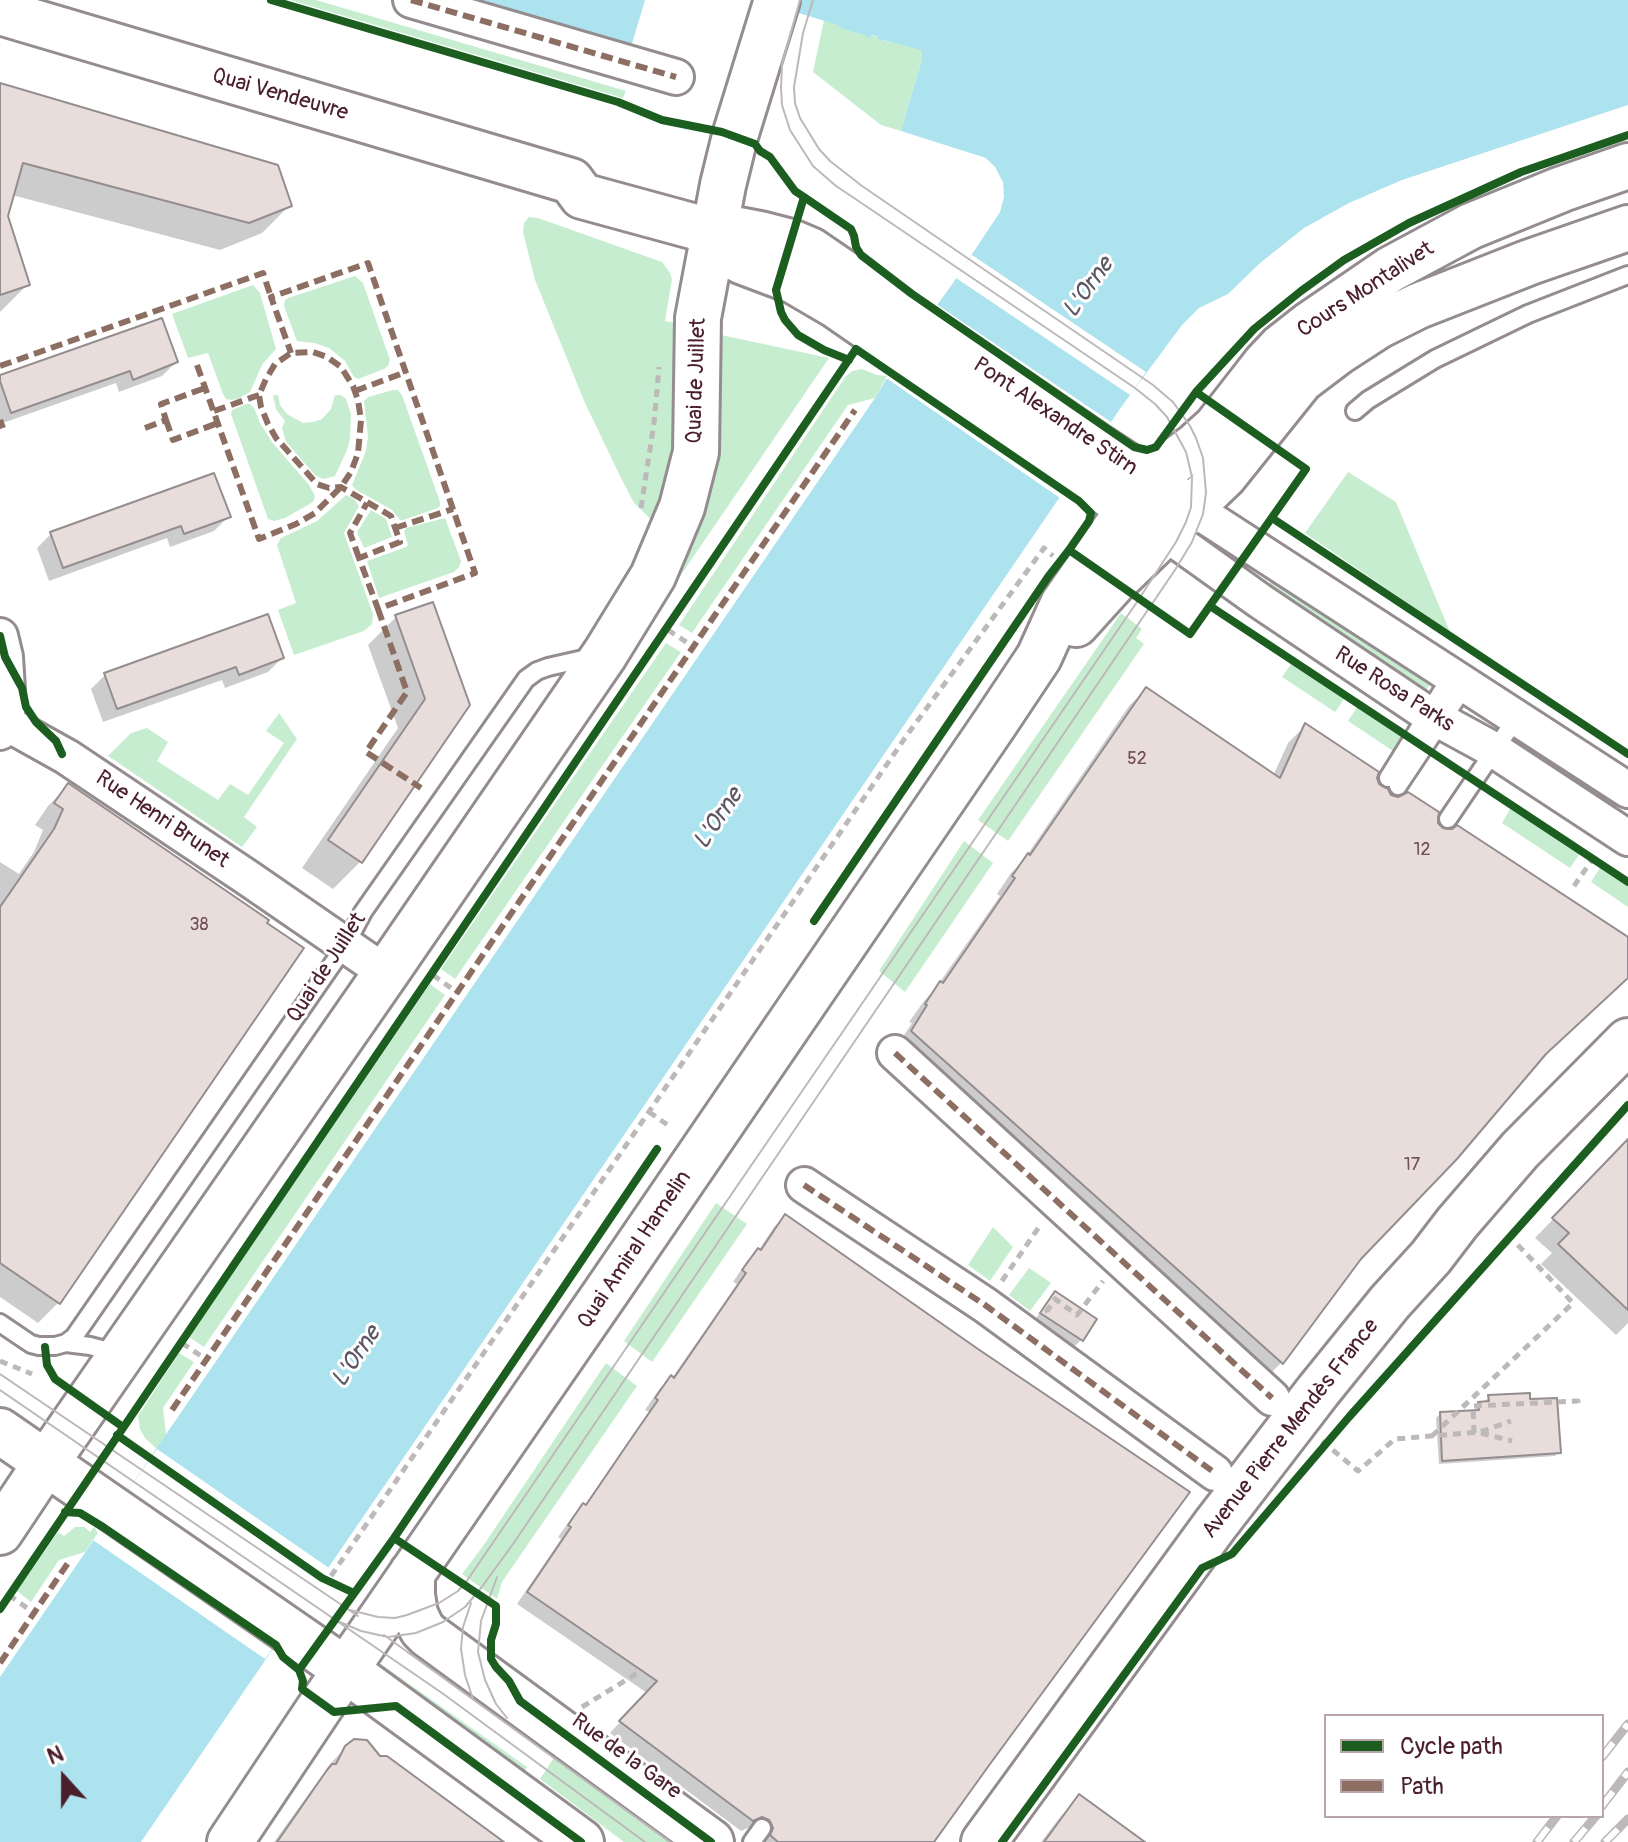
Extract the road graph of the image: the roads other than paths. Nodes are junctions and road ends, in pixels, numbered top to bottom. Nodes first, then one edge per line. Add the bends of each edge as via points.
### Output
1 (411, 0) edge
2 (776, 3) edge
3 (0, 12) edge
4 (0, 37) edge
5 (676, 77) dead end
6 (1628, 166) edge
7 (508, 178) dead end
8 (564, 192) junction
9 (1628, 228) edge
10 (714, 232) junction
11 (1628, 275) edge
12 (912, 339) joint
13 (1355, 411) dead end
14 (1139, 494) junction
15 (1178, 520) junction
16 (0, 636) edge
17 (605, 654) junction
18 (1039, 657) junction
19 (1459, 680) junction
20 (1517, 717) junction
21 (1435, 718) junction
22 (3, 728) edge
23 (1494, 750) junction
24 (1393, 782) dead end
25 (1628, 790) edge
26 (1448, 819) dead end
27 (1628, 838) edge
28 (345, 946) junction
29 (386, 973) junction
30 (1628, 1041) edge
31 (895, 1053) dead end
32 (804, 1185) dead end
33 (0, 1323) edge
34 (66, 1343) junction
35 (121, 1355) junction
36 (1284, 1408) junction
37 (0, 1431) edge
38 (46, 1463) junction
39 (1215, 1473) dead end
40 (3, 1524) edge
41 (412, 1573) junction
42 (346, 1670) junction
43 (230, 1842) edge
44 (581, 1842) edge
45 (711, 1842) edge
46 (984, 1842) edge

1 - 5 street
2 - 10 main road, Quai de Juillet via 741,116
3 - 8 main road, Quai Vendeuvre
4 - 8 main road, Quai Vendeuvre
6 - 14 main road, Cours Montalivet via 1471,226 1391,269 1281,347 1216,427
7 - 8 lane via 557,185
8 - 10 main road, Quai Vendeuvre
9 - 15 main road, Cours Montalivet via 1418,306 1357,339 1301,380 1224,476
10 - 12 main road, Quai Vendeuvre via 734,229 810,250
10 - 17 main road, Quai de Juillet via 698,318 696,452 689,482 653,576
11 - 13 lane via 1528,314 1435,359
12 - 14 main road, Pont Alexandre Stirn
14 - 15 main road, Pont Alexandre Stirn
14 - 18 main road, Quai Amiral Hamelin via 1063,604
15 - 18 main road, Quai Amiral Hamelin
15 - 19 street, Rue Rosa Parks
15 - 21 street, Rue Rosa Parks via 1260,601
16 - 22 street, Rue Henri Brunet via 8,681
17 - 28 lane, Quai de Juillet via 548,667 526,679 363,912
17 - 29 main road, Quai de Juillet
18 - 41 main road, Quai Amiral Hamelin
19 - 20 street, Rue Rosa Parks
19 - 21 lane
20 - 23 lane
20 - 25 street, Rue Rosa Parks
21 - 23 street, Rue Rosa Parks
21 - 24 lane
22 - 28 street, Rue Henri Brunet via 67,757
23 - 26 lane
23 - 27 street, Rue Rosa Parks
28 - 29 street, Rue Henri Brunet
28 - 34 lane, Quai de Juillet
29 - 35 main road, Quai de Juillet
30 - 36 main road, Avenue Pierre Mendès France via 1520,1150 1390,1302
31 - 36 street
32 - 39 street via 985,1305
33 - 34 lane via 31,1344
34 - 35 lane
35 - 38 main road, Quai de Juillet
36 - 46 main road, Avenue Pierre Mendès France via 1215,1525
37 - 38 main road
38 - 40 main road, Quai de Juillet
38 - 42 main road
41 - 42 main road, Quai Amiral Hamelin
41 - 45 main road, Rue de la Gare via 415,1614 428,1635
42 - 43 main road, Quai Amiral Hamelin
42 - 44 main road

